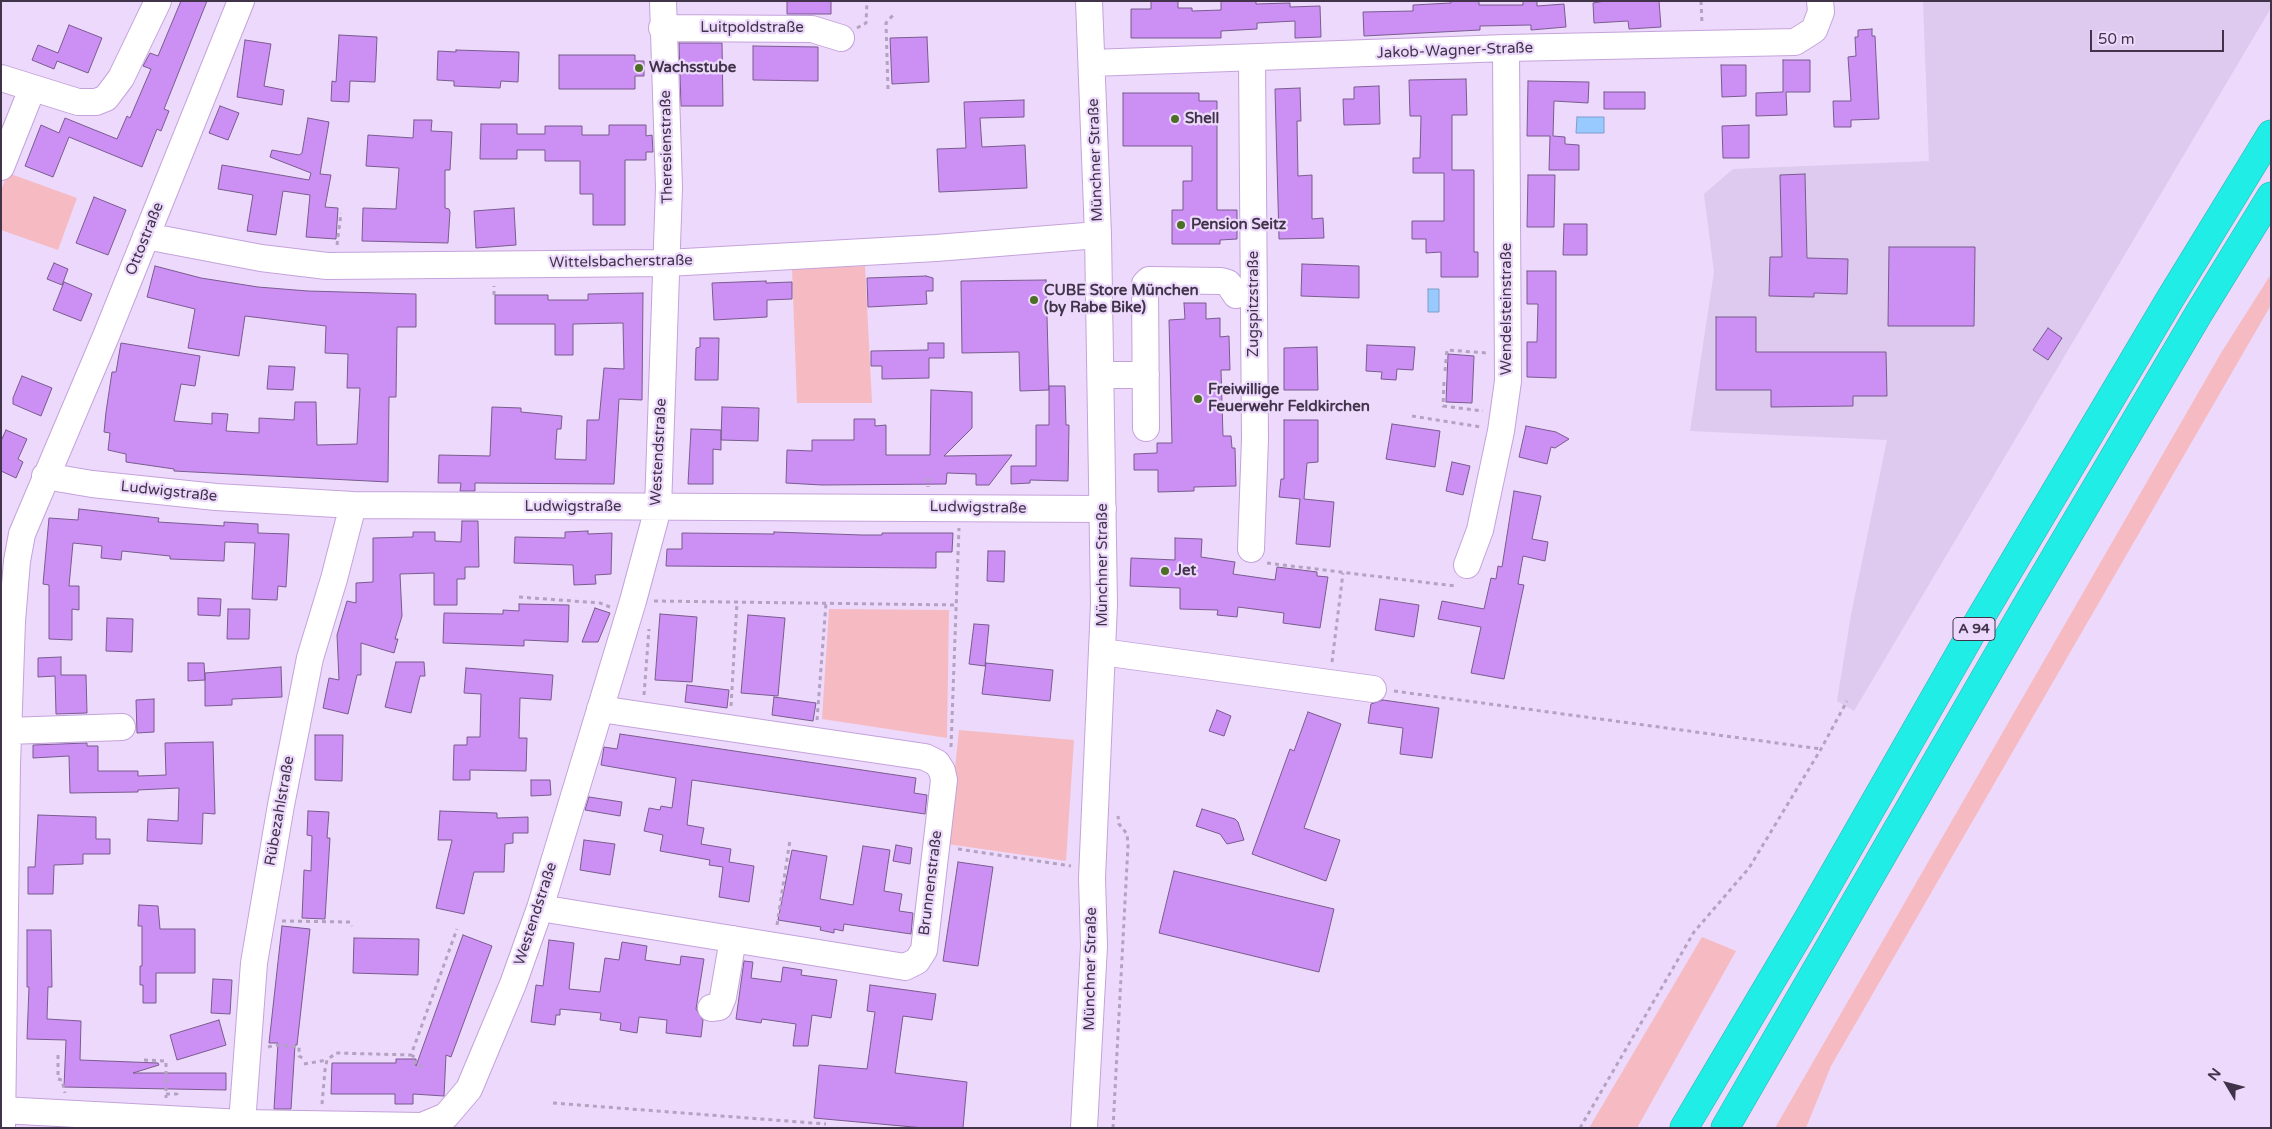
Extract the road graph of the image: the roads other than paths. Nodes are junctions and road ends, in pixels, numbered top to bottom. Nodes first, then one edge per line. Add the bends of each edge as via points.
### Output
1 (158, 1) edge
2 (242, 1) edge
3 (663, 1) edge
4 (1089, 1) edge
5 (1820, 1) edge
6 (662, 28) junction
7 (841, 38) road end
8 (1506, 48) junction
9 (1252, 59) junction
10 (1092, 63) junction
11 (1, 78) edge
12 (32, 88) junction
13 (2271, 134) edge
14 (1, 167) edge
15 (2271, 196) edge
16 (1098, 235) junction
17 (146, 236) junction
18 (667, 263) junction
19 (1236, 295) dead end
20 (1100, 375) junction
21 (1146, 375) junction
22 (1146, 428) dead end
23 (45, 476) junction
24 (352, 505) junction
25 (658, 508) junction
26 (1103, 510) junction
27 (1256, 555) road end
28 (1461, 576) road end
29 (1102, 652) junction
30 (1373, 689) road end
31 (600, 709) junction
32 (122, 727) dead end
33 (8, 731) junction
34 (4, 765) edge
35 (540, 908) junction
36 (733, 939) junction
37 (710, 1008) dead end
38 (2, 1119) edge
39 (242, 1123) junction
40 (1084, 1128) edge
41 (1684, 1128) edge
42 (1725, 1128) edge

1 - 12 street via 121,78 106,98 96,102 78,102
2 - 17 street, Ottostraße
3 - 6 street, Theresienstraße
4 - 10 street, Münchner Straße
5 - 8 street, Jakob-Wagner-Straße via 1821,12 1814,30 1795,42
6 - 7 street, Luitpoldstraße via 812,29
6 - 18 street, Theresienstraße via 669,187
8 - 9 street, Jakob-Wagner-Straße
8 - 28 street, Wendelsteinstraße via 1508,381 1503,422 1480,530
9 - 10 street, Jakob-Wagner-Straße
9 - 27 street, Zugspitzstraße
10 - 16 street, Münchner Straße
11 - 12 street
12 - 14 street
13 - 41 highway, A 94 via 1980,618
15 - 42 highway, A 94 via 2198,313
16 - 18 street, Wittelsbacherstraße
16 - 20 street, Münchner Straße
17 - 18 street, Wittelsbacherstraße via 260,258 327,266
17 - 23 street, Ottostraße
18 - 25 street, Westendstraße
19 - 21 street via 1228,284 1220,281 1149,280 1145,284
20 - 21 street
20 - 26 street, Münchner Straße
21 - 22 street
23 - 24 street, Ludwigstraße via 216,497
23 - 33 street, Ottostraße via 22,534 17,560
24 - 25 street, Ludwigstraße
24 - 39 street, Rübezahlstraße via 310,658 261,921 254,963
25 - 26 street, Ludwigstraße
25 - 31 street, Westendstraße via 637,612
26 - 29 street, Münchner Straße
29 - 30 street
29 - 40 street, Münchner Straße via 1092,878 1094,946
31 - 35 street, Westendstraße
31 - 36 street, Brunnenstraße via 925,758 937,763 942,771 944,780 924,950 917,961 905,966
32 - 33 street
33 - 34 street, Ottostraße
34 - 38 street, Ottostraße
35 - 36 street, Brunnenstraße
35 - 39 street, Westendstraße via 470,1088 446,1116 422,1126
36 - 37 street via 723,997 719,1007
38 - 39 street, Westendstraße via 169,1104

